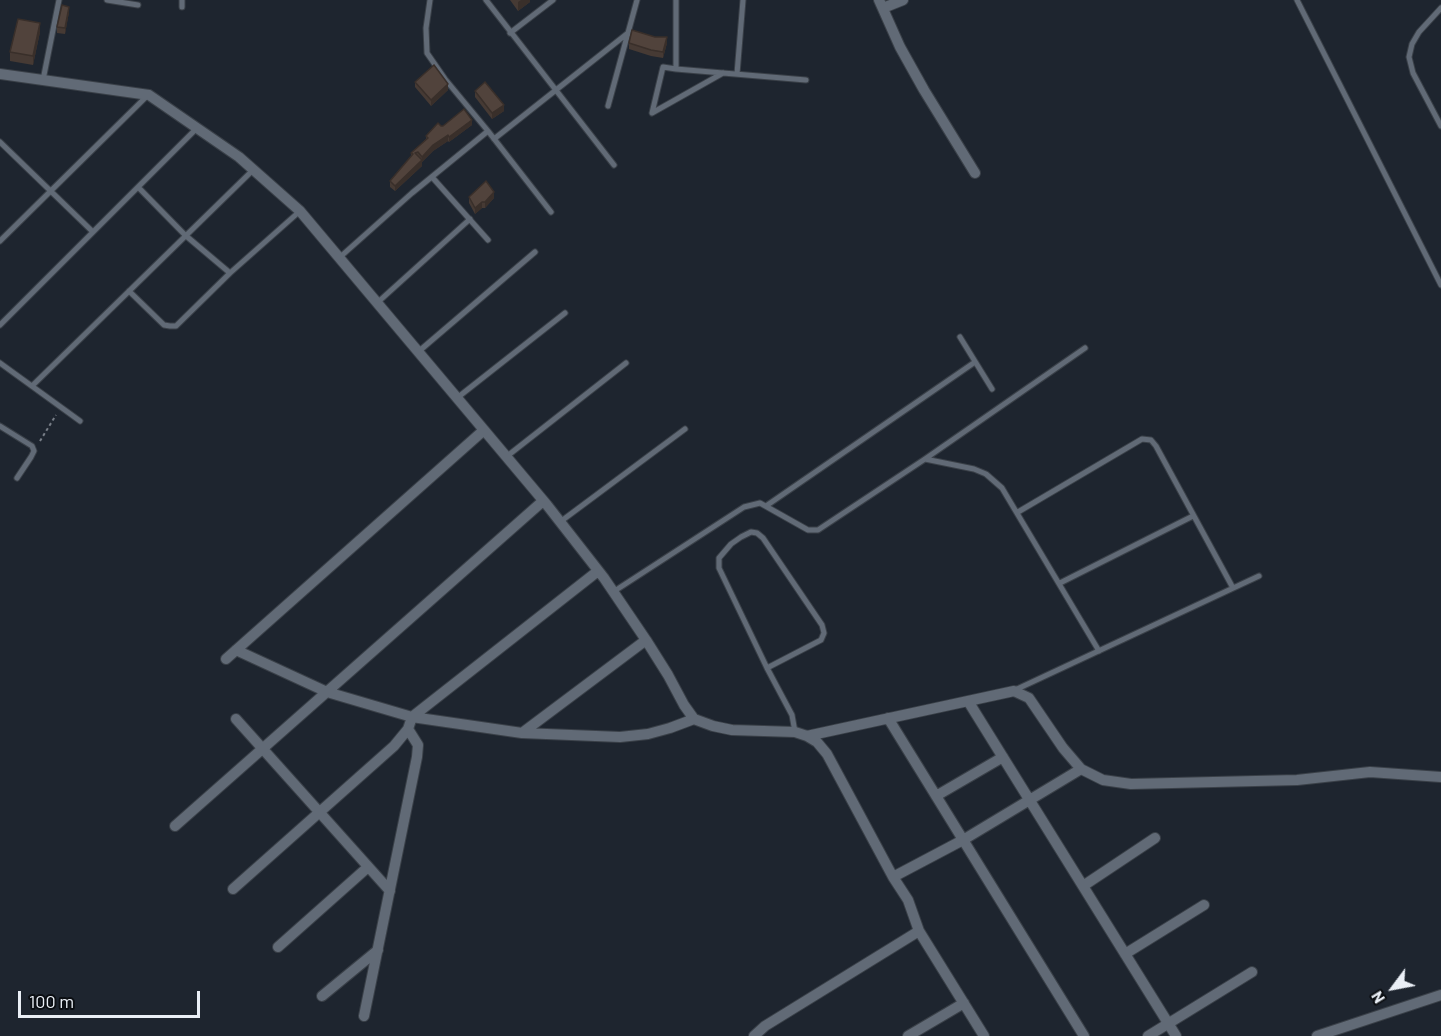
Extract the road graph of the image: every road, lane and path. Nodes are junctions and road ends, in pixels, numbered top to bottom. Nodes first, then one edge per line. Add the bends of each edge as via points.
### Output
1 (59, 0) edge
2 (106, 0) edge
3 (430, 0) edge
4 (486, 0) edge
5 (553, 0) edge
6 (637, 0) edge
7 (676, 0) edge
8 (743, 0) edge
9 (903, 0) edge
10 (1297, 0) edge
11 (138, 4) dead end
12 (881, 4) edge
13 (1441, 8) edge
14 (510, 33) junction
15 (628, 33) junction
16 (676, 69) junction
17 (723, 73) junction
18 (0, 74) edge
19 (737, 74) junction
20 (44, 80) junction
21 (806, 80) dead end
22 (555, 90) junction
23 (149, 94) junction
24 (608, 106) dead end
25 (1438, 114) edge
26 (1441, 126) edge
27 (197, 128) junction
28 (488, 131) junction
29 (494, 139) junction
30 (0, 142) edge
31 (614, 165) dead end
32 (253, 170) junction
33 (975, 173) dead end
34 (432, 177) junction
35 (138, 187) junction
36 (51, 191) junction
37 (300, 211) junction
38 (551, 212) dead end
39 (470, 219) junction
40 (93, 232) junction
41 (185, 236) junction
42 (488, 240) dead end
43 (0, 241) edge
44 (535, 252) dead end
45 (339, 258) junction
46 (230, 273) junction
47 (1441, 285) edge
48 (129, 291) junction
49 (377, 303) junction
50 (565, 313) dead end
51 (0, 325) edge
52 (960, 337) dead end
53 (1085, 348) dead end
54 (418, 352) junction
55 (975, 362) junction
56 (0, 363) edge
57 (626, 363) dead end
58 (32, 386) junction
59 (992, 389) dead end
60 (457, 398) junction
61 (61, 407) junction
62 (81, 421) dead end
63 (0, 426) edge
64 (685, 429) dead end
65 (483, 430) junction
66 (34, 451) junction
67 (506, 457) junction
68 (925, 459) junction
69 (17, 478) dead end
70 (543, 501) junction
71 (766, 506) junction
72 (1018, 512) junction
73 (1193, 516) junction
74 (560, 522) junction
75 (598, 571) junction
76 (1259, 576) dead end
77 (1059, 583) junction
78 (1233, 588) junction
79 (613, 592) junction
80 (646, 640) junction
81 (236, 650) junction
82 (1099, 651) junction
83 (226, 659) dead end
84 (767, 668) junction
85 (1027, 684) junction
86 (1014, 690) junction
87 (327, 692) junction
88 (1029, 698) junction
89 (968, 700) junction
90 (412, 717) junction
91 (888, 718) junction
92 (236, 719) dead end
93 (694, 719) junction
94 (408, 729) junction
95 (795, 732) junction
96 (522, 733) junction
97 (807, 736) junction
98 (262, 749) junction
99 (1004, 758) junction
100 (1081, 770) junction
101 (1441, 777) edge
102 (936, 796) junction
103 (1030, 800) junction
104 (320, 813) junction
105 (175, 826) dead end
106 (1155, 838) dead end
107 (963, 840) junction
108 (369, 867) junction
109 (893, 877) junction
110 (1083, 886) junction
111 (233, 889) dead end
112 (390, 891) junction
113 (1204, 905) dead end
114 (919, 931) junction
115 (278, 947) dead end
116 (378, 950) junction
117 (1125, 954) junction
118 (1252, 972) dead end
119 (1441, 995) edge
120 (322, 996) dead end
121 (964, 1004) junction
122 (364, 1016) dead end
123 (1168, 1023) junction
124 (1343, 1032) edge
125 (753, 1036) edge
126 (908, 1036) edge
127 (984, 1036) edge
128 (1084, 1036) edge
129 (1148, 1036) edge
130 (1176, 1036) edge
131 (1317, 1036) edge

1 - 20 lane
2 - 11 lane
3 - 28 lane via 427,53
4 - 14 lane
5 - 14 lane
6 - 15 lane
7 - 16 lane
8 - 19 lane
9 - 12 street
10 - 47 lane
12 - 33 street via 919,82
13 - 25 lane via 1419,32 1409,57 1413,73
14 - 22 lane
15 - 22 lane
15 - 24 lane
16 - 17 lane
16 - 17 lane via 663,67 652,113
17 - 19 lane
18 - 20 street
19 - 21 lane
20 - 23 street
22 - 29 lane
22 - 31 lane
23 - 27 street
23 - 36 lane
25 - 26 lane
27 - 32 street
27 - 35 lane
28 - 29 lane
28 - 34 lane
29 - 38 lane
30 - 36 lane
32 - 37 street
32 - 41 lane
34 - 39 lane
34 - 45 lane
35 - 40 lane
35 - 41 lane
36 - 40 lane
36 - 43 lane
37 - 45 street
37 - 46 lane
39 - 42 lane
39 - 49 lane
40 - 51 lane
41 - 46 lane
41 - 48 lane
44 - 54 lane
45 - 49 street
46 - 48 lane via 176,326 164,325
48 - 58 lane
49 - 54 street
50 - 60 lane
52 - 55 lane
53 - 68 lane
54 - 60 street
55 - 59 lane
55 - 71 lane
56 - 58 lane
57 - 67 lane
58 - 61 lane
60 - 65 street
61 - 62 lane
61 - 66 path
63 - 66 lane
64 - 74 lane
65 - 67 street
65 - 81 street
66 - 69 lane
67 - 70 street
68 - 71 lane via 818,530 808,530
68 - 72 lane via 986,474 1002,488
70 - 74 street
70 - 87 street
71 - 79 lane via 760,503 744,507
72 - 73 lane via 1146,438 1156,446
72 - 77 lane
73 - 77 lane
73 - 78 lane
74 - 75 street
75 - 79 street
75 - 90 street
76 - 78 lane
77 - 82 lane
78 - 82 lane
79 - 80 street
80 - 93 street
80 - 96 street
81 - 83 street
81 - 87 street
82 - 85 lane
84 - 84 lane via 719,568 719,558 731,544 751,532 763,538 824,633 821,640
84 - 95 lane via 792,715
85 - 86 lane
85 - 88 lane
86 - 88 street
86 - 89 street
87 - 90 street
87 - 98 street
88 - 100 street
89 - 91 street
89 - 99 street
90 - 94 street
90 - 96 street
91 - 97 street
91 - 102 street
92 - 98 street
93 - 95 street via 732,730
93 - 96 street via 648,734 620,737
94 - 104 street
94 - 112 street via 418,745 417,757
95 - 97 street
97 - 109 street via 827,754
98 - 104 street
98 - 105 street
99 - 102 street
99 - 103 street
100 - 101 street via 1103,780 1131,784 1297,780 1370,772
100 - 103 street
102 - 107 street
103 - 107 street
103 - 110 street
104 - 108 street
104 - 111 street
106 - 110 street
107 - 109 street
107 - 128 street
108 - 112 street
108 - 115 street
109 - 114 street via 908,900
110 - 117 street
112 - 116 street
113 - 117 street
114 - 121 street
114 - 125 street
116 - 120 street
116 - 122 street
117 - 123 street
118 - 123 street
119 - 124 street
121 - 126 street
121 - 127 street
123 - 129 street
123 - 130 street
124 - 131 street

